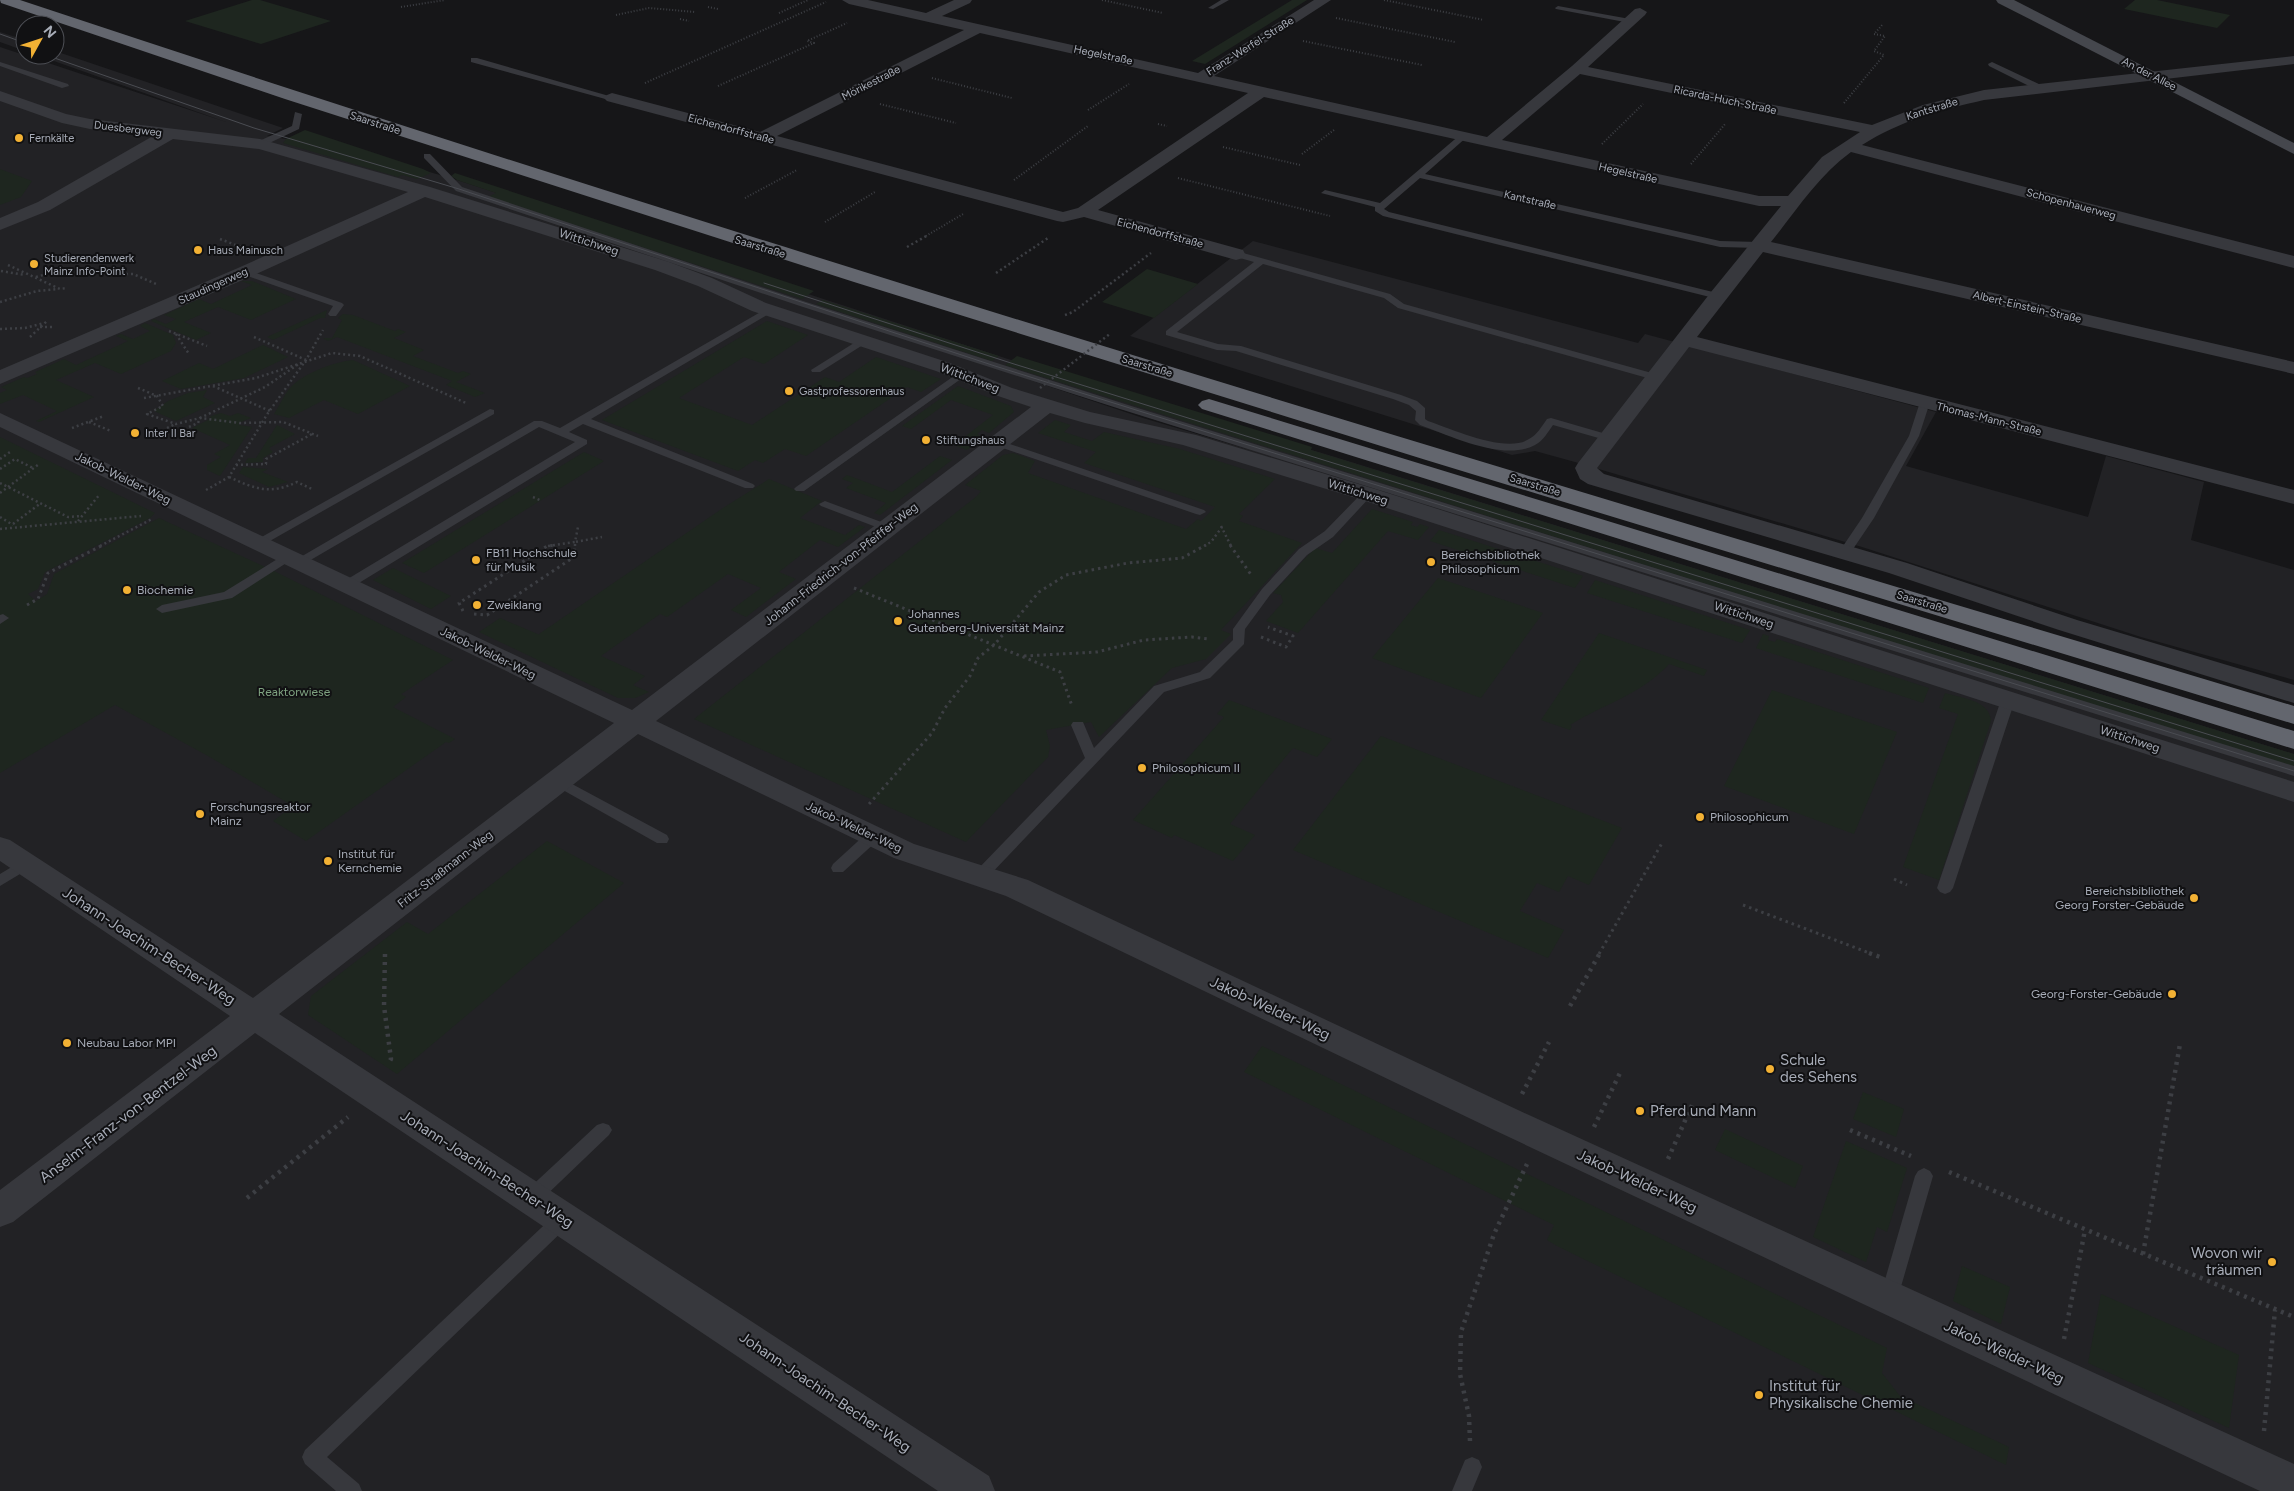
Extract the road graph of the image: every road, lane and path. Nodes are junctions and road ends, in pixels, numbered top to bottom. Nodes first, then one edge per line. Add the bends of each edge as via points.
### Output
1 (6, 0) edge
2 (41, 0) edge
3 (445, 0) edge
4 (808, 0) edge
5 (832, 0) edge
6 (849, 0) edge
7 (965, 0) edge
8 (1102, 0) edge
9 (1226, 0) edge
10 (1324, 0) edge
11 (1384, 0) edge
12 (2003, 0) edge
13 (401, 7) dead end
14 (708, 7) dead end
15 (881, 7) junction
16 (1212, 8) dead end
17 (1558, 8) dead end
18 (718, 9) dead end
19 (0, 12) edge
20 (696, 12) dead end
21 (1163, 12) dead end
22 (1306, 12) junction
23 (779, 13) dead end
24 (36, 15) edge
25 (49, 15) edge
26 (616, 15) dead end
27 (15, 17) edge
28 (929, 17) junction
29 (1635, 17) joint
30 (680, 19) dead end
31 (1484, 20) dead end
32 (689, 21) dead end
33 (1883, 24) dead end
34 (65, 27) edge
35 (65, 28) edge
36 (979, 28) junction
37 (1270, 34) junction
38 (1455, 42) dead end
39 (474, 60) dead end
40 (2294, 60) edge
41 (0, 64) edge
42 (1992, 64) dead end
43 (1422, 65) dead end
44 (1158, 67) junction
45 (898, 69) junction
46 (1577, 69) junction
47 (2155, 76) junction
48 (1202, 77) junction
49 (214, 85) dead end
50 (65, 86) dead end
51 (718, 86) dead end
52 (1661, 87) junction
53 (2040, 88) junction
54 (1262, 91) junction
55 (0, 96) edge
56 (845, 96) junction
57 (612, 98) junction
58 (1012, 98) dead end
59 (1742, 103) junction
60 (1088, 110) dead end
61 (293, 112) joint
62 (1356, 112) junction
63 (1829, 121) junction
64 (956, 123) dead end
65 (1088, 126) dead end
66 (1874, 130) junction
67 (169, 134) junction
68 (1464, 136) junction
69 (763, 137) junction
70 (1191, 139) junction
71 (1490, 142) junction
72 (260, 144) junction
73 (1848, 146) junction
74 (2294, 149) edge
75 (826, 154) junction
76 (1302, 154) dead end
77 (427, 156) junction
78 (1583, 163) junction
79 (1300, 165) dead end
80 (1146, 170) junction
81 (904, 175) junction
82 (1419, 175) junction
83 (1674, 183) junction
84 (424, 191) junction
85 (1325, 193) dead end
86 (745, 198) dead end
87 (989, 198) junction
88 (1793, 201) junction
89 (1384, 210) junction
90 (1084, 212) junction
91 (1330, 216) dead end
92 (824, 222) dead end
93 (0, 225) edge
94 (1050, 236) dead end
95 (1759, 245) junction
96 (907, 247) dead end
97 (1146, 248) dead end
98 (1236, 254) joint
99 (1260, 261) junction
100 (2294, 262) edge
101 (1, 272) edge
102 (244, 272) junction
103 (996, 272) dead end
104 (43, 275) dead end
105 (67, 288) dead end
106 (60, 289) junction
107 (1718, 296) junction
108 (0, 302) edge
109 (769, 310) junction
110 (333, 314) joint
111 (138, 318) junction
112 (1058, 318) dead end
113 (46, 322) dead end
114 (0, 329) edge
115 (1111, 333) dead end
116 (176, 334) junction
117 (254, 337) dead end
118 (1684, 340) junction
119 (862, 341) junction
120 (207, 346) dead end
121 (190, 354) dead end
122 (306, 360) junction
123 (2294, 368) edge
124 (816, 370) dead end
125 (961, 374) junction
126 (1655, 377) junction
127 (0, 378) edge
128 (213, 386) junction
129 (138, 388) dead end
130 (157, 396) junction
131 (1044, 397) junction
132 (144, 398) dead end
133 (240, 399) junction
134 (1925, 402) junction
135 (270, 411) junction
136 (490, 412) joint
137 (200, 418) junction
138 (0, 419) edge
139 (294, 420) dead end
140 (583, 420) junction
141 (264, 421) junction
142 (88, 422) dead end
143 (176, 424) junction
144 (288, 424) junction
145 (189, 427) dead end
146 (167, 428) dead end
147 (111, 431) dead end
148 (561, 432) junction
149 (313, 434) junction
150 (318, 436) dead end
151 (1609, 438) junction
152 (998, 443) junction
153 (11, 448) dead end
154 (0, 459) edge
155 (39, 464) dead end
156 (236, 465) junction
157 (33, 468) junction
158 (0, 469) edge
159 (229, 477) junction
160 (1596, 479) joint
161 (0, 483) edge
162 (749, 486) dead end
163 (8, 487) junction
164 (800, 489) dead end
165 (0, 492) edge
166 (100, 494) dead end
167 (1367, 494) junction
168 (2294, 498) edge
169 (335, 499) junction
170 (41, 503) junction
171 (825, 504) dead end
172 (170, 509) junction
173 (1200, 512) dead end
174 (0, 516) edge
175 (82, 516) junction
176 (78, 522) junction
177 (13, 526) junction
178 (578, 527) dead end
179 (888, 528) junction
180 (0, 529) edge
181 (602, 537) dead end
182 (576, 542) junction
183 (257, 543) junction
184 (1845, 552) junction
185 (292, 560) junction
186 (824, 577) junction
187 (345, 586) junction
188 (1266, 592) junction
189 (27, 605) dead end
190 (162, 609) dead end
191 (472, 614) dead end
192 (460, 617) dead end
193 (1239, 641) junction
194 (995, 644) junction
195 (1280, 644) dead end
196 (1286, 647) dead end
197 (1024, 656) junction
198 (2294, 694) edge
199 (2008, 700) junction
200 (2294, 715) edge
201 (636, 722) junction
202 (1078, 726) joint
203 (2294, 740) edge
204 (1092, 759) junction
205 (2294, 771) edge
206 (558, 782) junction
207 (2294, 792) edge
208 (861, 831) junction
209 (662, 839) dead end
210 (1662, 843) dead end
211 (8, 864) edge
212 (838, 868) dead end
213 (981, 875) junction
214 (1894, 879) dead end
215 (1907, 885) dead end
216 (1945, 888) dead end
217 (1743, 905) dead end
218 (377, 922) junction
219 (1880, 957) dead end
220 (1570, 1006) dead end
221 (255, 1016) junction
222 (1549, 1042) dead end
223 (2180, 1044) dead end
224 (1536, 1069) dead end
225 (1620, 1073) dead end
226 (374, 1095) junction
227 (1605, 1104) dead end
228 (1692, 1105) dead end
229 (603, 1130) dead end
230 (1850, 1130) dead end
231 (1540, 1136) junction
232 (1922, 1168) joint
233 (1945, 1171) dead end
234 (1655, 1190) junction
235 (247, 1198) dead end
236 (531, 1198) junction
237 (0, 1211) edge
238 (563, 1219) junction
239 (2086, 1230) junction
240 (2143, 1254) junction
241 (1890, 1297) junction
242 (2275, 1310) junction
243 (2294, 1317) edge
244 (2057, 1377) junction
245 (1472, 1467) joint
246 (2277, 1478) edge
247 (352, 1491) edge
248 (974, 1491) edge
249 (1462, 1491) edge

1 - 24 highway, Saarstraße
2 - 25 highway
3 - 13 path
4 - 23 path
5 - 57 path
6 - 15 street, Hegelstraße
7 - 28 street
8 - 21 path
9 - 16 lane
10 - 22 street, Franz-Werfel-Straße
11 - 31 path
12 - 47 main road, An der Allee
14 - 18 path
15 - 28 street, Hegelstraße
15 - 51 path via 807,41 814,43
17 - 29 lane
19 - 27 highway
20 - 26 path via 648,8
22 - 37 street, Franz-Werfel-Straße
22 - 38 path
28 - 36 street, Hegelstraße
29 - 46 street
30 - 32 path
33 - 63 path via 1874,34 1885,36 1874,51 1884,54
34 - 200 highway, Saarstraße via 678,222
35 - 49 highway, Saarstraße
36 - 44 street, Hegelstraße
36 - 45 street, Mörikestraße
37 - 43 path
37 - 48 street, Franz-Werfel-Straße
39 - 57 lane, Eichendorffstraße
40 - 47 street, Kantstraße
41 - 50 lane
42 - 53 lane
44 - 48 street, Hegelstraße
44 - 60 path
45 - 56 street, Mörikestraße
45 - 58 path
46 - 52 street, Ricarda-Huch-Straße
46 - 71 street
47 - 53 street, Kantstraße
47 - 74 main road, An der Allee
48 - 54 street, Hegelstraße
52 - 59 street, Ricarda-Huch-Straße
52 - 78 path
53 - 66 street, Kantstraße via 1961,100 1900,118
54 - 62 street, Hegelstraße
54 - 70 street, Eichendorffstraße
55 - 67 street, Duesbergweg via 62,118
56 - 64 path
56 - 69 street, Mörikestraße
57 - 69 street, Eichendorffstraße
59 - 63 street, Ricarda-Huch-Straße
59 - 83 path
61 - 72 lane via 296,127
61 - 77 highway, Saarstraße
62 - 68 street, Hegelstraße
62 - 76 path
63 - 66 street, Ricarda-Huch-Straße
65 - 87 path
66 - 73 street, Kantstraße
67 - 72 street, Duesbergweg
67 - 93 street via 44,206
68 - 71 street, Hegelstraße
68 - 82 lane
69 - 75 street, Eichendorffstraße
70 - 79 path
70 - 80 street, Eichendorffstraße
71 - 78 street, Hegelstraße
72 - 84 street, Duesbergweg
73 - 88 street, Kantstraße via 1828,161
73 - 100 street, Schopenhauerweg
75 - 81 street, Eichendorffstraße
75 - 86 path
77 - 203 highway, Saarstraße via 988,336
77 - 205 lane, Saarstraße via 459,189 723,278 1124,407
78 - 83 street, Hegelstraße
80 - 90 street, Eichendorffstraße
80 - 91 path
81 - 87 street, Eichendorffstraße
81 - 92 path
82 - 89 lane
82 - 95 lane, Kantstraße via 1720,244
83 - 88 street, Hegelstraße via 1759,201
84 - 102 street, Staudingerweg
84 - 109 street, Wittichweg via 662,266
85 - 89 lane
87 - 90 street, Eichendorffstraße via 1054,216 1070,217
87 - 96 path
88 - 95 street, Kantstraße
89 - 107 lane
90 - 98 street, Eichendorffstraße
94 - 103 path
95 - 107 street, Kantstraße
95 - 123 street, Albert-Einstein-Straße
97 - 112 path via 1155,250 1073,312
98 - 99 lane
99 - 126 lane via 1387,296 1401,306
99 - 151 lane via 1170,333 1216,347 1237,348 1397,397 1421,410 1420,420 1424,423 1485,443 1524,446 1533,443 1551,421
101 - 104 path via 32,278
101 - 106 path via 9,265
102 - 110 lane via 339,305
102 - 111 street, Staudingerweg
105 - 106 path
106 - 108 path via 37,291
107 - 118 street, Kantstraße
109 - 119 street, Wittichweg
109 - 140 lane
110 - 122 path
111 - 116 path
111 - 127 street, Staudingerweg
113 - 114 path via 25,328
115 - 131 path, bridge
116 - 120 path
116 - 121 path
117 - 122 path
118 - 126 street, Kantstraße
118 - 134 street, Thomas-Mann-Straße
119 - 124 lane
119 - 125 street, Wittichweg
122 - 128 path via 256,378
122 - 133 path
122 - 135 path
122 - 136 path via 332,353 360,356
125 - 131 street, Wittichweg via 1005,392
125 - 164 lane
126 - 151 street, Kantstraße
128 - 130 path
128 - 133 path
129 - 130 path
130 - 132 path
130 - 143 path via 164,406 147,414
131 - 152 street, Johann-Friedrich-von-Pfeiffer-Weg
131 - 167 street, Wittichweg via 1085,417 1188,440
133 - 135 path
133 - 137 path
134 - 168 street, Thomas-Mann-Straße
134 - 184 lane via 1914,436
135 - 141 path
136 - 169 lane
137 - 141 path via 240,423
137 - 143 path
137 - 145 path via 198,423
138 - 172 street, Jakob-Welder-Weg
139 - 144 path
140 - 148 lane
140 - 162 lane
141 - 144 path
141 - 156 path
142 - 147 path
143 - 146 path
144 - 149 path
148 - 185 lane via 538,423
148 - 187 lane via 583,442
149 - 150 path
149 - 156 path via 266,459 266,464
151 - 160 street, Kantstraße via 1586,468 1588,474
152 - 173 lane
152 - 179 street, Johann-Friedrich-von-Pfeiffer-Weg
153 - 154 path
155 - 157 path
156 - 159 path
157 - 158 path via 15,458
157 - 163 path
159 - 169 path via 260,491 282,489 297,482
159 - 172 path
160 - 184 street, Saarstraße
161 - 163 path
163 - 165 path
163 - 170 path
166 - 175 path
167 - 188 lane via 1330,534 1303,552
167 - 199 street, Wittichweg
169 - 183 lane
170 - 175 path via 68,517
170 - 177 path
171 - 179 lane
172 - 176 path
172 - 183 street, Jakob-Welder-Weg
172 - 189 path via 48,573 38,599
174 - 177 path
175 - 176 path
176 - 177 path
177 - 180 path
178 - 182 path
179 - 186 street, Johann-Friedrich-von-Pfeiffer-Weg
181 - 182 path
182 - 191 path via 574,557 487,615
182 - 192 path via 547,546 459,603 464,614
183 - 185 street, Jakob-Welder-Weg
184 - 198 street, Saarstraße
185 - 187 street, Jakob-Welder-Weg
185 - 190 lane via 228,595
186 - 194 path
186 - 201 street, Johann-Friedrich-von-Pfeiffer-Weg
187 - 201 street, Jakob-Welder-Weg
188 - 193 lane via 1239,628
188 - 194 path via 1234,552 1222,527 1211,542 1182,558 1128,563 1066,575 1039,592
193 - 197 path via 1192,637 1144,640 1097,652
193 - 204 lane via 1205,675 1159,689
194 - 197 path
194 - 208 path via 978,658 970,676 945,708 932,733
195 - 196 path
197 - 202 path via 1060,672
199 - 207 street, Wittichweg
199 - 216 lane
201 - 206 street, Fritz-Straßmann-Weg
201 - 208 street, Jakob-Welder-Weg
202 - 204 lane
204 - 213 lane
206 - 209 lane
206 - 218 street, Fritz-Straßmann-Weg
208 - 212 lane
208 - 213 street, Jakob-Welder-Weg via 904,851
210 - 220 path
211 - 221 street, Johann-Joachim-Becher-Weg
213 - 231 street, Jakob-Welder-Weg via 1017,888
214 - 215 path
217 - 219 path
218 - 221 street, Fritz-Straßmann-Weg
218 - 226 path via 385,954 382,989 390,1059
221 - 226 street, Johann-Joachim-Becher-Weg
221 - 237 street, Anselm-Franz-von-Bentzel-Weg
222 - 224 path
223 - 240 path
225 - 227 path
226 - 235 path
226 - 236 street, Johann-Joachim-Becher-Weg
228 - 234 path
229 - 236 lane
230 - 232 path
231 - 234 street, Jakob-Welder-Weg
231 - 245 path via 1494,1234 1461,1332 1460,1374 1468,1416
232 - 241 lane
233 - 239 path
234 - 241 street, Jakob-Welder-Weg
236 - 238 street, Johann-Joachim-Becher-Weg
238 - 247 lane via 312,1457
238 - 248 street, Johann-Joachim-Becher-Weg
239 - 240 path
239 - 244 path
240 - 242 path
241 - 244 street, Jakob-Welder-Weg
242 - 243 path
242 - 246 path
244 - 246 street, Jakob-Welder-Weg
245 - 249 lane

